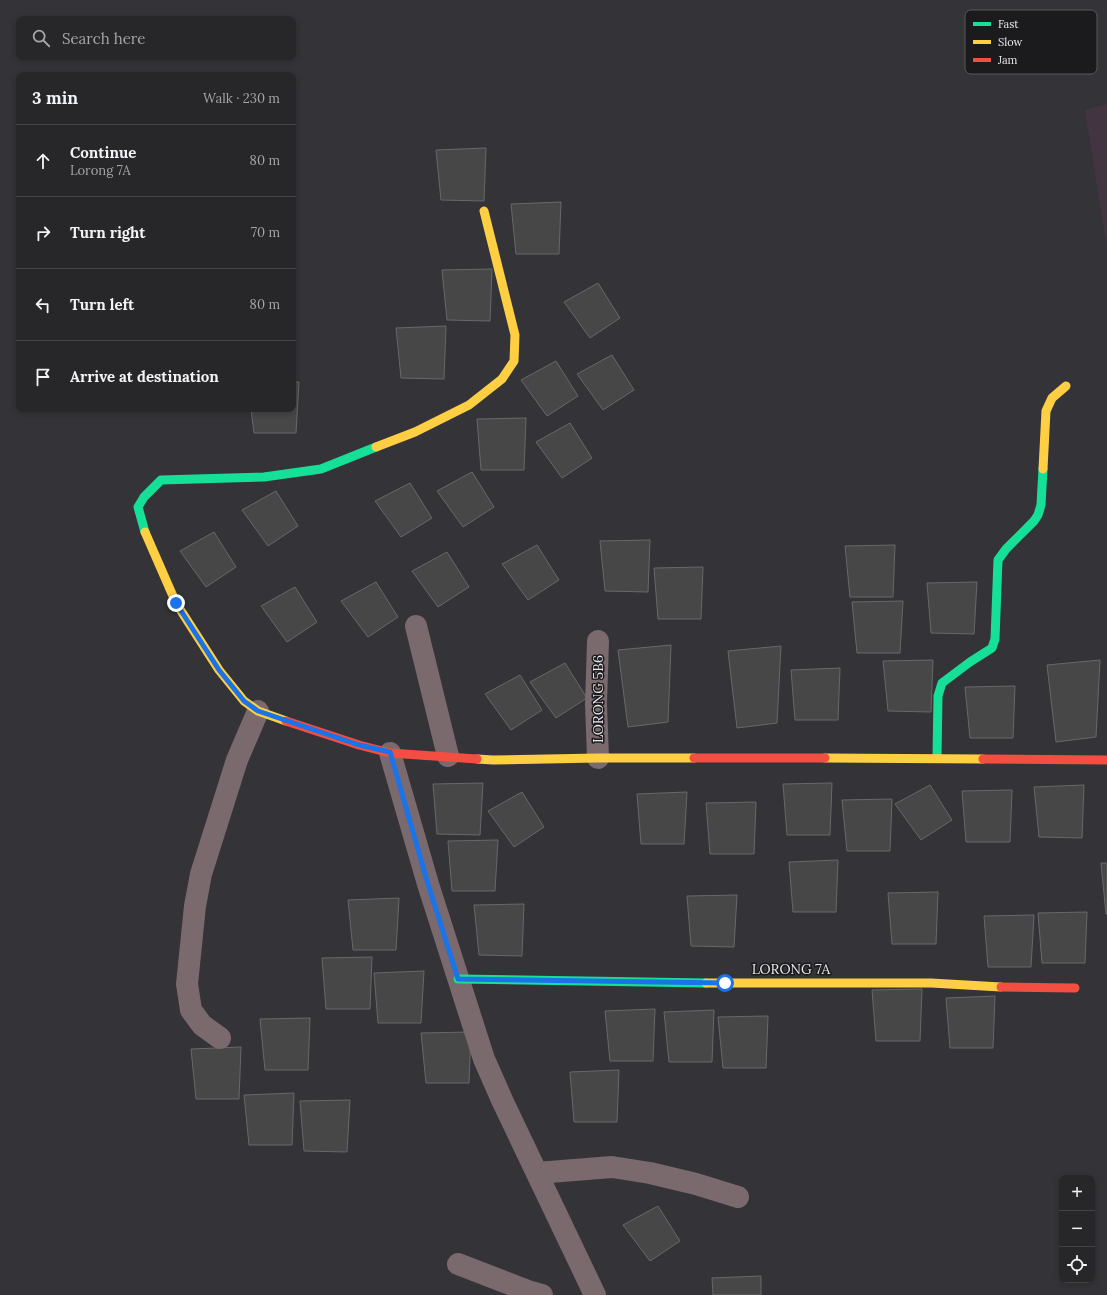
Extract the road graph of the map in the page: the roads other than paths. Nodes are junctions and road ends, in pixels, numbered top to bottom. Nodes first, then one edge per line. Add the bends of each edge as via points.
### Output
1 (484, 211) dead end
2 (1066, 386) dead end
3 (416, 626) dead end
4 (598, 641) dead end
5 (258, 711) junction
6 (390, 752) junction
7 (448, 756) junction
8 (598, 758) junction
9 (938, 758) junction
10 (1107, 760) edge
11 (458, 979) junction
12 (1075, 988) dead end
13 (220, 1038) dead end
14 (537, 1173) junction
15 (738, 1197) dead end
16 (458, 1264) dead end
17 (542, 1295) edge
18 (595, 1295) edge

1 - 5 street via 515,335 514,361 502,379 469,405 415,432 321,468 264,477 161,480 144,497 138,508 143,528 176,603 219,670 244,701
2 - 9 street via 1052,398 1046,411 1038,515 998,560 995,639 992,648 942,683 938,696
3 - 7 street
4 - 8 street, LORONG 5B6
5 - 6 street via 359,745
5 - 13 street via 237,760 201,874 195,906 187,984 191,1010 202,1025
6 - 7 street
6 - 11 street
7 - 8 street via 493,760
8 - 9 street
9 - 10 street
11 - 12 street, LORONG 7A via 931,983
11 - 14 street via 484,1059
14 - 15 street via 612,1167 650,1173
14 - 18 street
16 - 17 street

